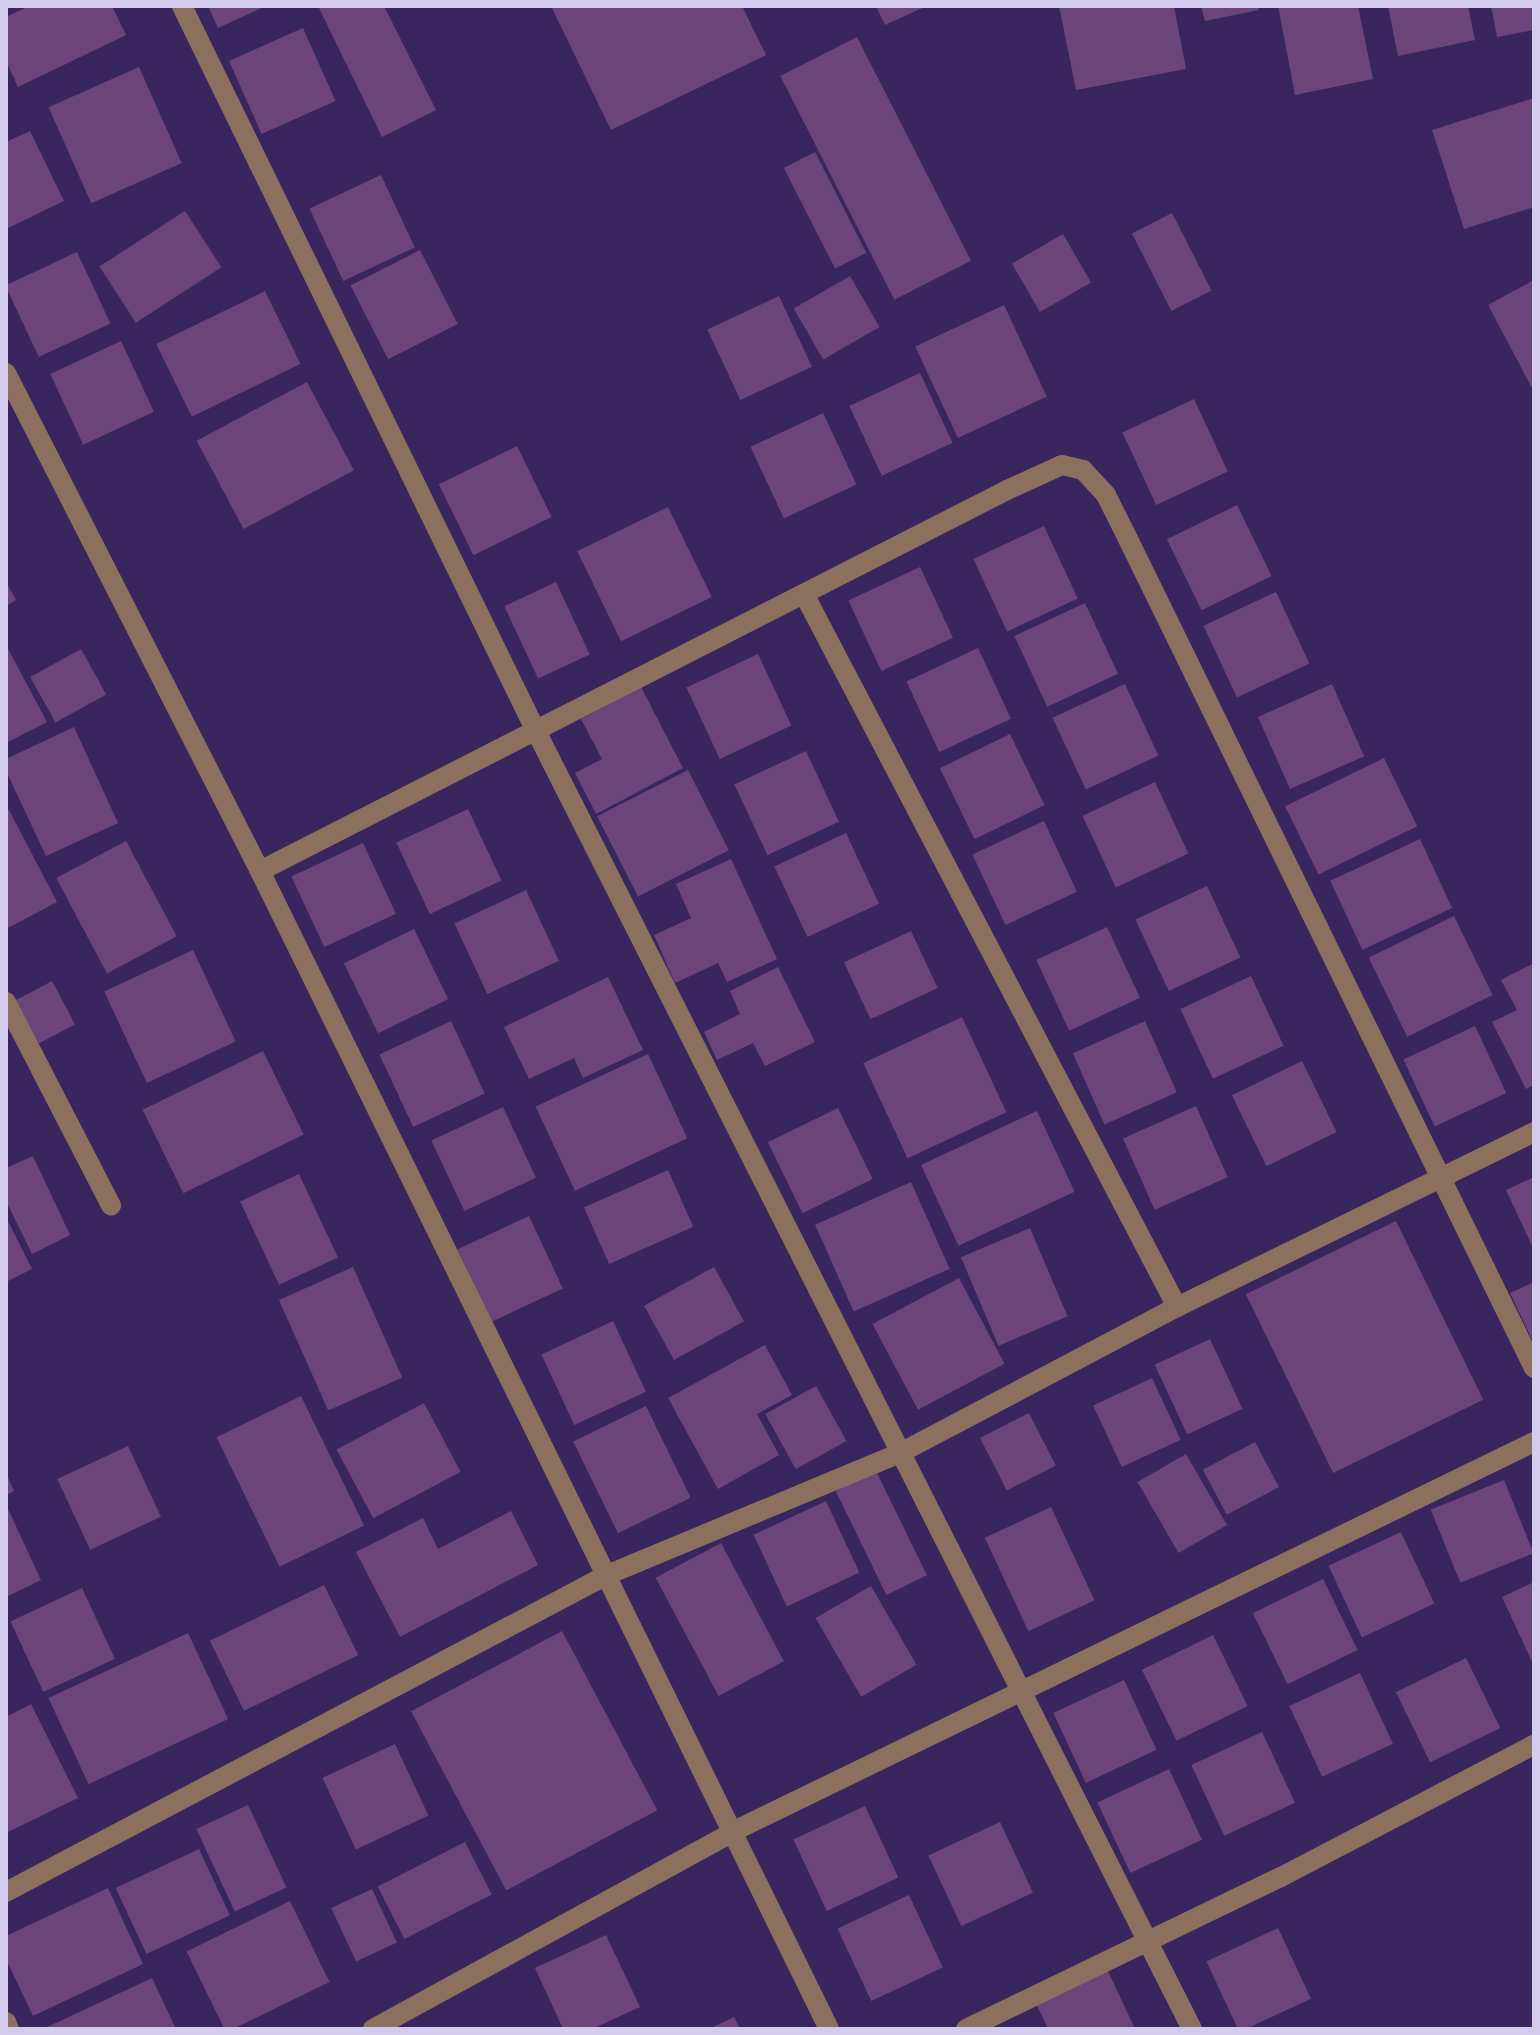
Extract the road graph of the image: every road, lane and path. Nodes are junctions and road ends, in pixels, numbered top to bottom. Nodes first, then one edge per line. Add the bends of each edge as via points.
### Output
1 (182, 6) edge
2 (6, 373) edge
3 (804, 594) junction
4 (535, 729) junction
5 (260, 871) junction
6 (6, 1002) edge
7 (1534, 1132) edge
8 (1439, 1177) junction
9 (111, 1205) dead end
10 (1177, 1307) junction
11 (1534, 1368) edge
12 (1534, 1442) edge
13 (902, 1452) junction
14 (607, 1575) junction
15 (1025, 1691) junction
16 (1534, 1745) edge
17 (734, 1831) junction
18 (6, 1892) edge
19 (1149, 1941) junction
20 (6, 2022) edge
21 (9, 2029) edge
22 (373, 2029) edge
23 (829, 2029) edge
24 (966, 2029) edge
25 (1192, 2029) edge

1 - 4 street
2 - 5 street
3 - 4 street
3 - 8 street via 1040,474 1062,465 1083,470 1112,506
3 - 10 street
4 - 5 street
4 - 13 street
5 - 14 street
6 - 9 street
7 - 8 street
8 - 10 street
8 - 11 street
10 - 13 street
12 - 15 street
13 - 14 street
13 - 15 street
14 - 17 street
14 - 18 street
15 - 17 street
15 - 19 street
16 - 19 street
17 - 22 street
17 - 23 street
19 - 24 street
19 - 25 street
20 - 21 street

